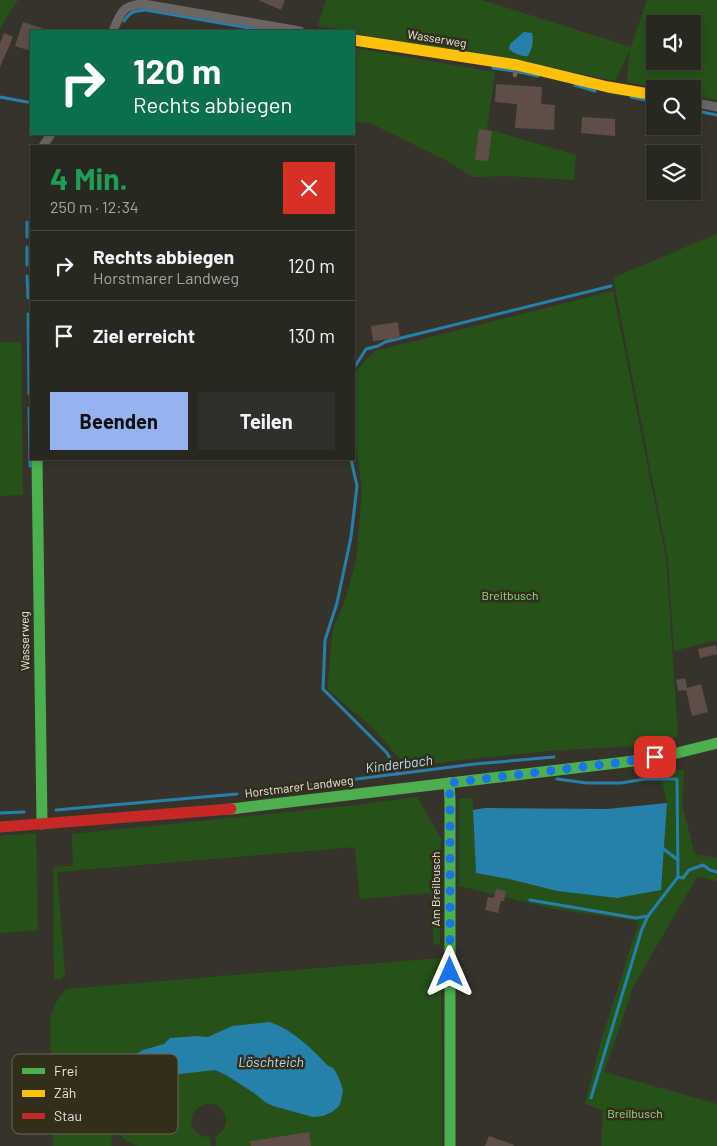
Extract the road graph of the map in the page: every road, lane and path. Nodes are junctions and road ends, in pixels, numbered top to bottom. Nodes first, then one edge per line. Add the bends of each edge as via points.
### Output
1 (113, 30) edge
2 (294, 30) edge
3 (355, 40) edge
4 (646, 93) edge
5 (701, 104) edge
6 (717, 107) edge
7 (37, 460) edge
8 (717, 743) edge
9 (449, 783) junction
10 (42, 824) junction
11 (0, 827) edge
12 (450, 1146) edge

1 - 2 street via 125,8 144,4
3 - 4 street, Wasserweg
5 - 6 street
7 - 10 street, Wasserweg
8 - 9 street, Horstmarer Landweg via 642,760
9 - 10 street, Horstmarer Landweg via 243,808
9 - 12 street, Am Breilbusch
10 - 11 street, Horstmarer Landweg

